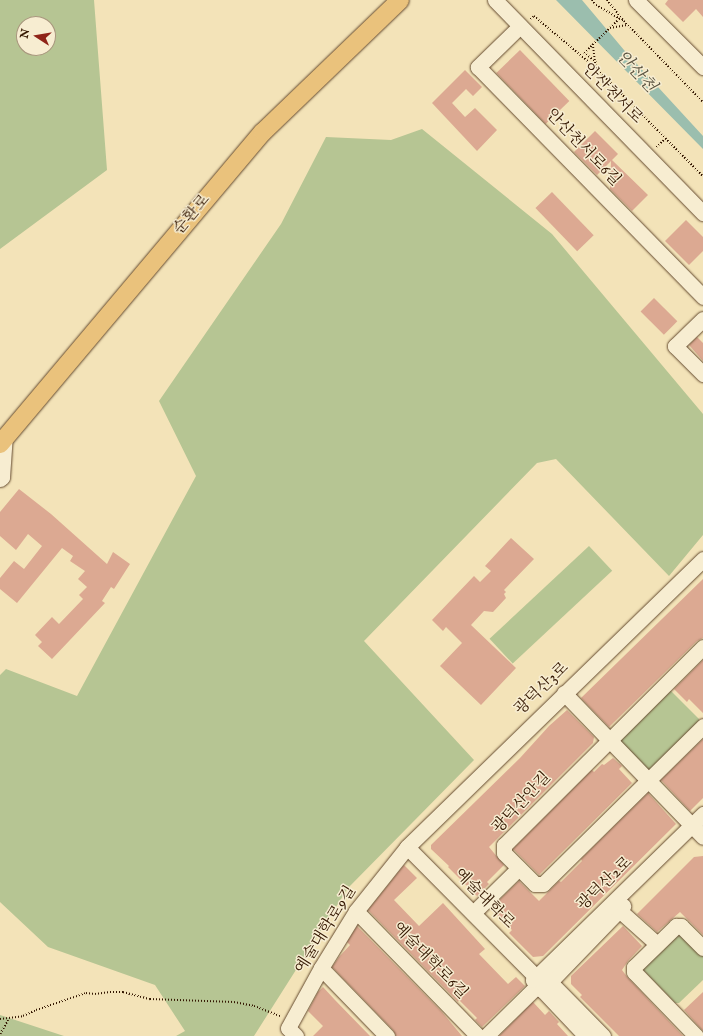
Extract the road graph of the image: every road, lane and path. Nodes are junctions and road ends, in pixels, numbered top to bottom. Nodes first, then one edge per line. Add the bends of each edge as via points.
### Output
1 (400, 0) edge
2 (495, 0) edge
3 (592, 0) edge
4 (607, 0) edge
5 (636, 0) edge
6 (619, 19) junction
7 (624, 21) junction
8 (627, 25) junction
9 (520, 26) junction
10 (610, 28) junction
11 (593, 44) junction
12 (701, 61) edge
13 (596, 63) junction
14 (596, 68) junction
15 (703, 102) edge
16 (703, 176) edge
17 (703, 213) edge
18 (703, 297) edge
19 (703, 319) edge
20 (703, 374) edge
21 (3, 441) edge
22 (0, 479) edge
23 (703, 559) edge
24 (703, 647) edge
25 (564, 693) junction
26 (703, 726) edge
27 (608, 739) junction
28 (647, 781) junction
29 (703, 814) edge
30 (699, 830) edge
31 (407, 847) junction
32 (519, 868) junction
33 (619, 910) junction
34 (356, 911) junction
35 (473, 913) junction
36 (657, 944) junction
37 (703, 948) edge
38 (321, 968) junction
39 (540, 981) junction
40 (0, 1019) edge
41 (8, 1019) junction
42 (293, 1020) junction
43 (0, 1034) edge
44 (296, 1036) edge
45 (387, 1036) edge
46 (478, 1036) edge
47 (486, 1036) edge
48 (586, 1036) edge
49 (603, 1036) edge
50 (696, 1036) edge

1 - 21 main road, 순환로 via 263,132
2 - 9 street, 안산천서로
3 - 6 path
4 - 7 path
5 - 12 street
6 - 7 path
6 - 10 path
7 - 8 path
8 - 10 path
8 - 15 path
9 - 14 path via 534,16
9 - 17 street, 안산천서로
9 - 18 street, 안산천서로6길 via 478,67
10 - 11 path
11 - 13 path
11 - 13 path via 584,53
13 - 14 path
14 - 16 path
19 - 20 street via 675,346
21 - 22 street
23 - 25 street, 광덕산3로
24 - 27 street, 광덕산안길
25 - 27 street
25 - 31 street, 광덕산3로
26 - 28 street, 광덕산안길
27 - 28 street
27 - 32 street, 광덕산안길 via 504,845 504,853
28 - 30 street
28 - 32 street, 광덕산안길 via 543,884 535,884
29 - 30 street, 광덕산2로
30 - 33 street, 광덕산2로
30 - 39 street, 광덕산2로
31 - 34 street, 예술대학로9길
31 - 35 street, 예술대학로
32 - 35 street
33 - 36 street
33 - 39 street, 광덕산2로
34 - 38 street, 예술대학로9길
34 - 46 street, 예술대학로6길
35 - 39 street, 예술대학로
36 - 37 street via 676,926 681,926
36 - 50 street via 634,967 634,972
38 - 42 street, 예술대학로9길
38 - 45 street
39 - 47 street
39 - 48 street, 예술대학로
39 - 49 street, 예술대학로
40 - 41 path
41 - 42 path via 86,993 114,992 150,999 234,1002
41 - 43 path
42 - 44 street via 288,1028

